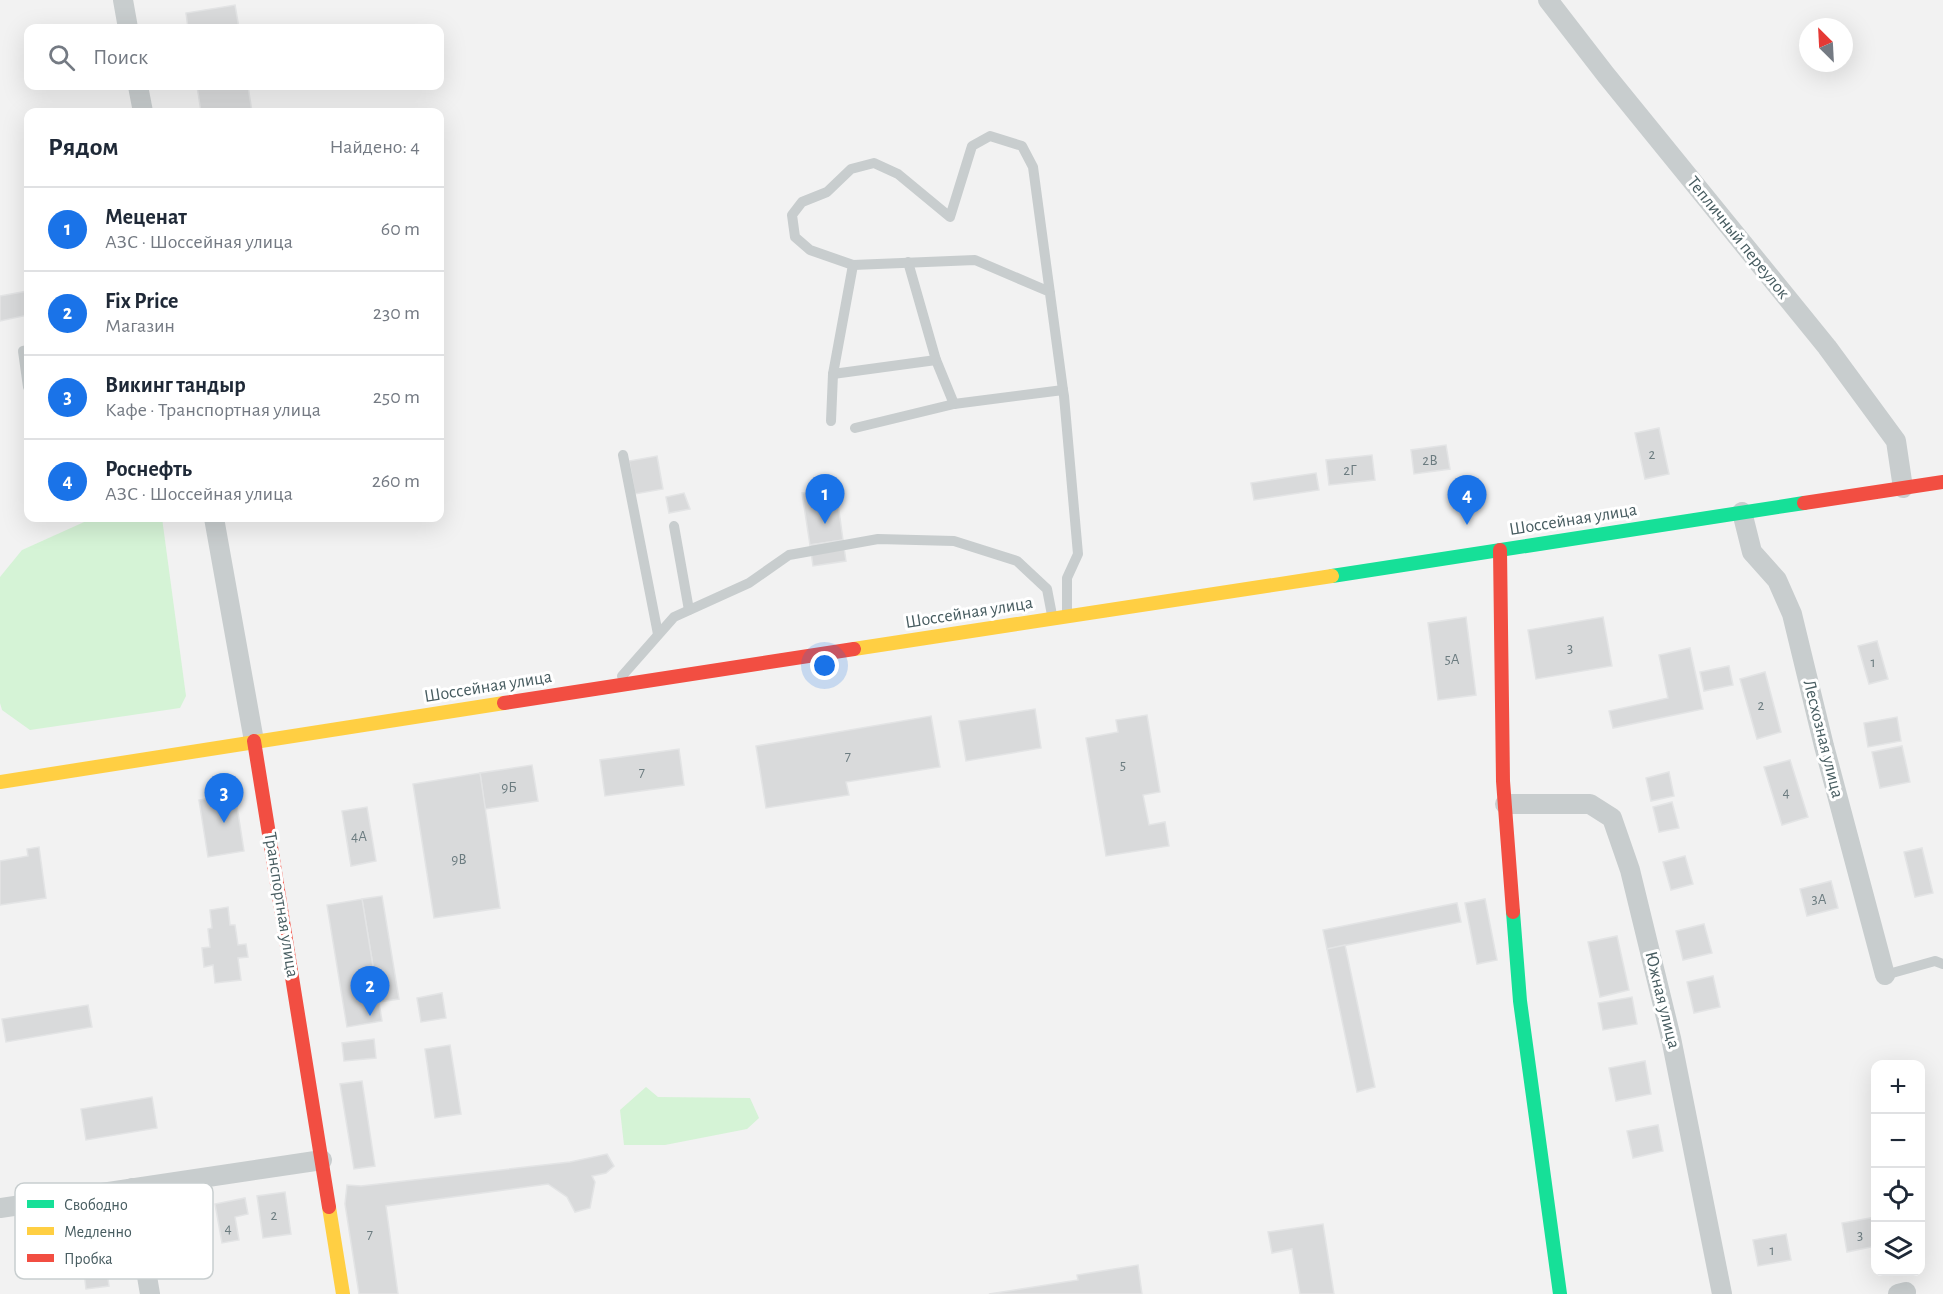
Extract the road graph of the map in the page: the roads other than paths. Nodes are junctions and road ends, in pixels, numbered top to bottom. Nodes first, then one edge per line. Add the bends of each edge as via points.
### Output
1 (123, 0) edge
2 (1548, 0) edge
3 (127, 24) edge
4 (139, 90) edge
5 (142, 108) edge
6 (908, 262) junction
7 (853, 265) junction
8 (1050, 292) junction
9 (936, 360) junction
10 (833, 374) junction
11 (1063, 390) junction
12 (954, 404) junction
13 (831, 421) dead end
14 (855, 428) dead end
15 (623, 455) dead end
16 (1943, 482) edge
17 (1903, 488) junction
18 (1742, 512) junction
19 (215, 522) edge
20 (674, 526) dead end
21 (1500, 550) junction
22 (689, 610) junction
23 (1060, 617) junction
24 (658, 634) junction
25 (615, 685) junction
26 (254, 741) junction
27 (0, 782) edge
28 (1505, 804) junction
29 (1943, 964) edge
30 (1885, 975) joint
31 (322, 1160) junction
32 (166, 1183) edge
33 (15, 1206) edge
34 (0, 1208) edge
35 (147, 1279) edge
36 (150, 1294) edge
37 (343, 1294) edge
38 (1560, 1294) edge
39 (1722, 1294) edge

1 - 3 street
2 - 17 street, Тепличный переулок via 1827,347 1896,441
4 - 5 street
6 - 7 lane
6 - 8 lane via 975,260
6 - 9 lane
7 - 8 lane via 810,250 795,237 792,215 802,202 827,192 851,169 874,163 898,174 950,217 972,146 990,136 1022,146 1033,166
7 - 10 lane
8 - 11 lane
9 - 10 lane
9 - 12 lane
10 - 13 lane
11 - 12 lane
11 - 23 lane via 1078,554 1067,578
12 - 14 lane
15 - 24 lane
16 - 17 main road, Шоссейная улица
17 - 18 main road, Шоссейная улица
18 - 21 main road, Шоссейная улица
18 - 30 street, Лесхозная улица via 1752,552 1777,580 1792,614
19 - 26 street, Транспортная улица
20 - 22 lane
21 - 23 main road, Шоссейная улица
21 - 28 main road
22 - 23 lane via 749,583 789,555 878,539 954,541 1017,561 1047,589
22 - 24 lane via 674,616
23 - 25 main road, Шоссейная улица
24 - 25 lane
25 - 26 main road, Шоссейная улица
26 - 27 main road, Шоссейная улица
26 - 31 main road, Транспортная улица
28 - 38 main road via 1520,1001
28 - 39 street, Южная улица via 1590,804 1612,818 1630,870 1671,1038
29 - 30 lane via 1935,961
31 - 32 street
31 - 37 main road, Транспортная улица
33 - 34 street
35 - 36 street

